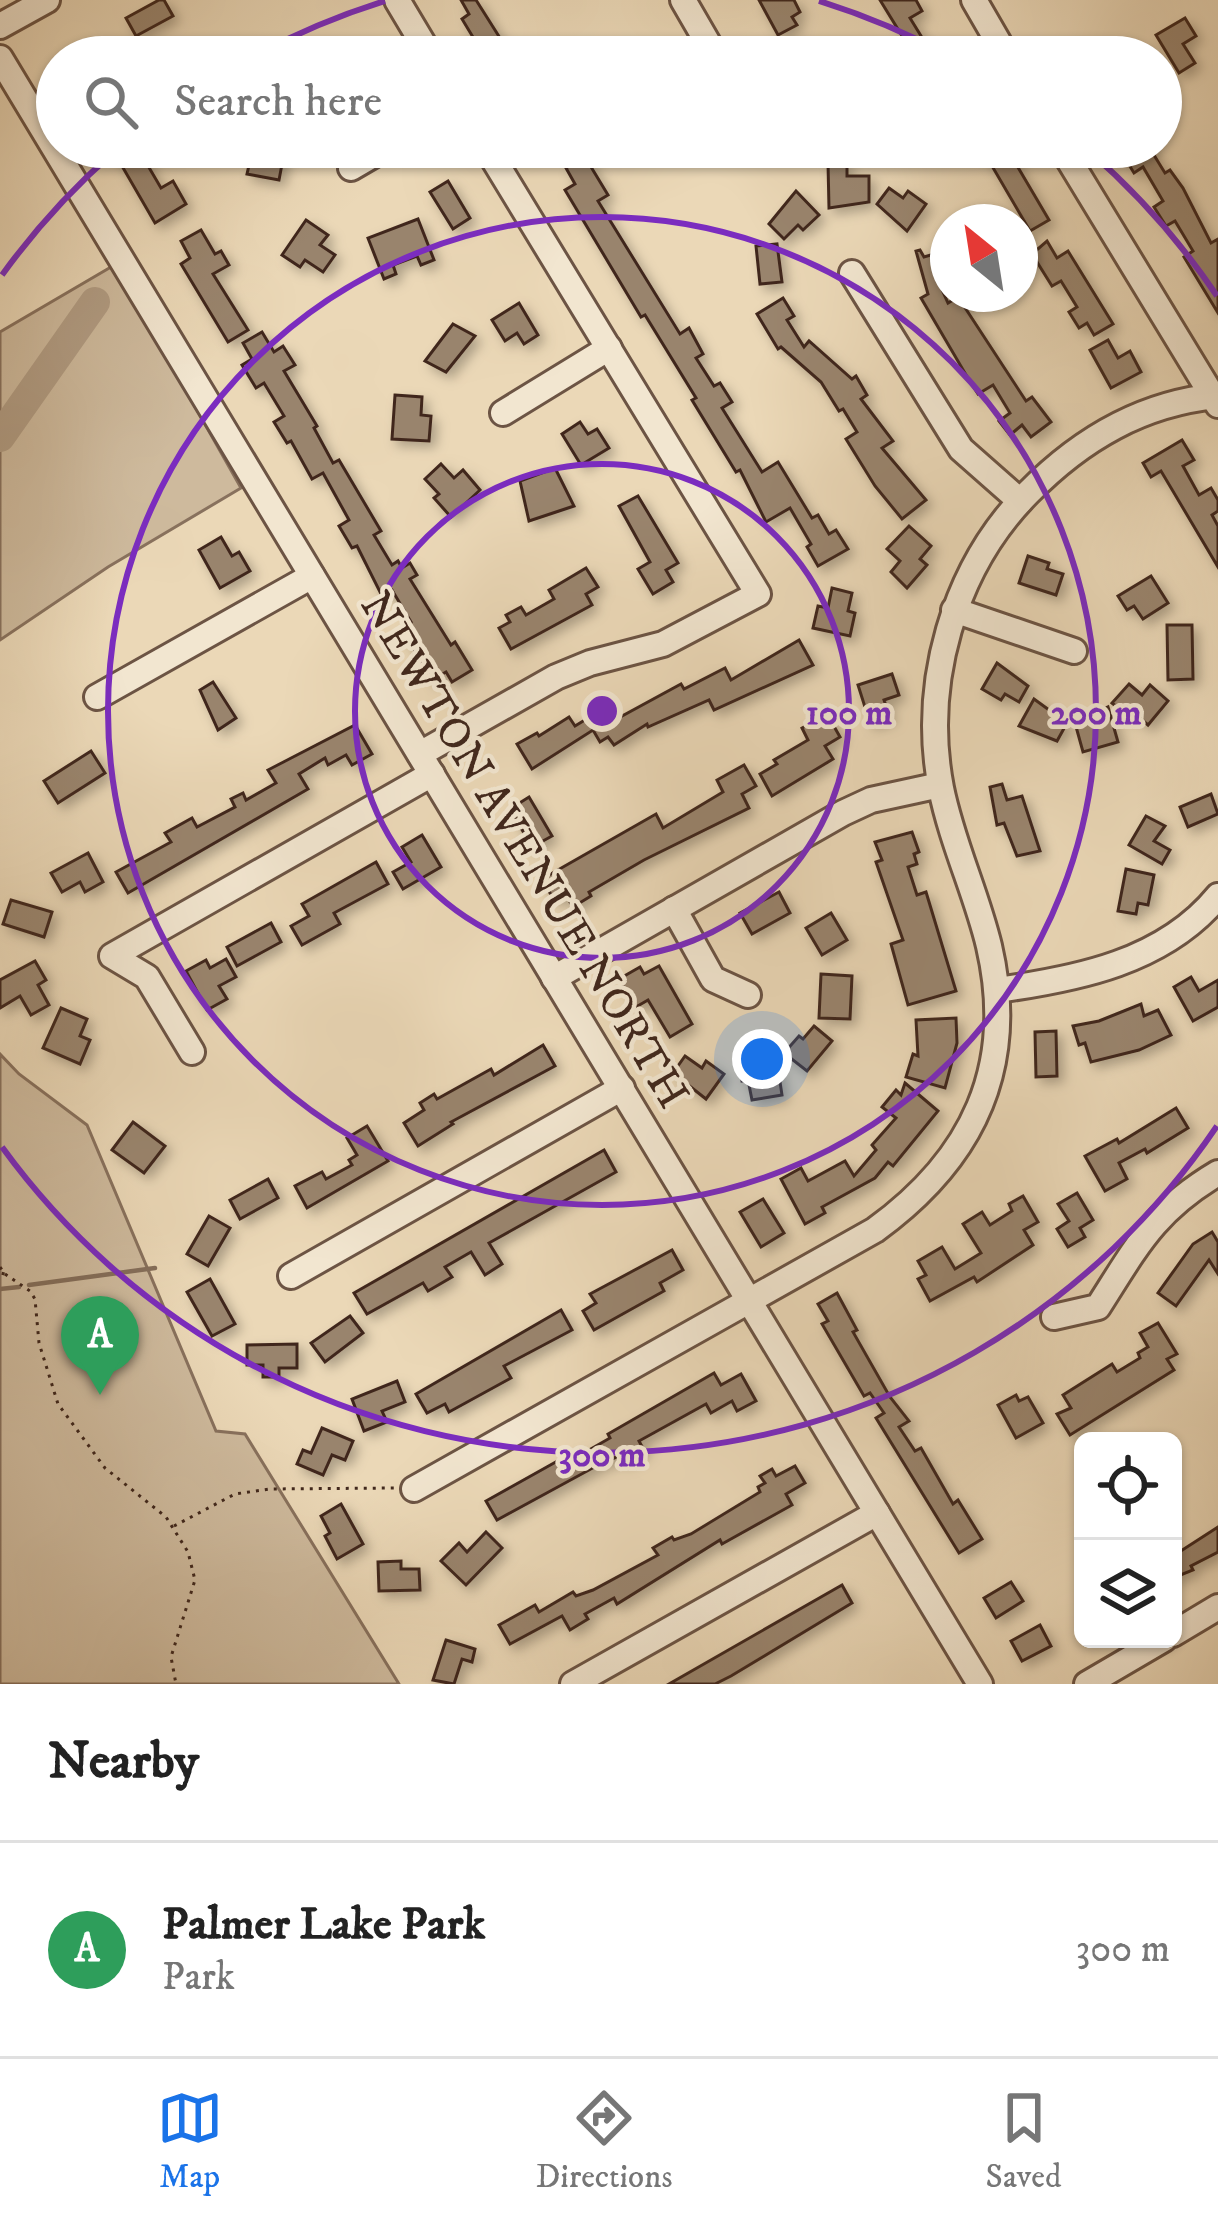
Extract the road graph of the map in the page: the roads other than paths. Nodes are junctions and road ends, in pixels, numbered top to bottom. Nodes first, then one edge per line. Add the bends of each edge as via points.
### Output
1 (47, 0) edge
2 (397, 0) edge
3 (682, 0) edge
4 (974, 0) edge
5 (0, 26) edge
6 (418, 36) edge
7 (703, 36) edge
8 (995, 36) edge
9 (0, 58) edge
10 (36, 118) edge
11 (66, 168) edge
12 (499, 168) edge
13 (1074, 168) edge
14 (852, 273) dead end
15 (609, 348) junction
16 (1216, 399) edge
17 (503, 413) dead end
18 (1020, 501) junction
19 (312, 576) junction
20 (954, 610) junction
21 (1074, 651) dead end
22 (98, 697) dead end
23 (426, 764) junction
24 (940, 785) junction
25 (1218, 896) edge
26 (674, 909) junction
27 (554, 978) junction
28 (997, 990) junction
29 (748, 995) dead end
30 (192, 1052) dead end
31 (622, 1088) junction
32 (1218, 1172) edge
33 (291, 1276) dead end
34 (750, 1302) junction
35 (1054, 1317) dead end
36 (414, 1489) road end
37 (877, 1513) junction
38 (1218, 1607) edge
39 (1182, 1629) edge
40 (1149, 1648) edge
41 (573, 1684) edge
42 (980, 1684) edge
43 (1087, 1684) edge

1 - 5 street
2 - 6 street
3 - 7 street
4 - 8 street
9 - 10 street, NEWTON AVENUE NORTH
11 - 19 street, NEWTON AVENUE NORTH
12 - 15 street
13 - 16 street
14 - 18 street via 961,449
15 - 17 street
15 - 23 street via 758,594 663,644 556,677
16 - 18 street via 1182,399 1111,428
18 - 20 street via 988,542
19 - 22 street
19 - 23 street, NEWTON AVENUE NORTH
20 - 21 street
20 - 24 street via 937,682
23 - 27 street, NEWTON AVENUE NORTH
23 - 30 street via 112,956 147,977
24 - 26 street via 857,806
24 - 28 street
25 - 28 street via 1199,920 1111,968
26 - 27 street
26 - 29 street via 713,979
27 - 31 street, NEWTON AVENUE NORTH
28 - 34 street via 993,1066 981,1106 938,1176 875,1230
31 - 33 street
31 - 34 street, NEWTON AVENUE NORTH
32 - 35 street via 1147,1229 1097,1307
34 - 36 street
34 - 37 street, NEWTON AVENUE NORTH
37 - 41 street
37 - 42 street, NEWTON AVENUE NORTH
38 - 39 street
40 - 43 street

